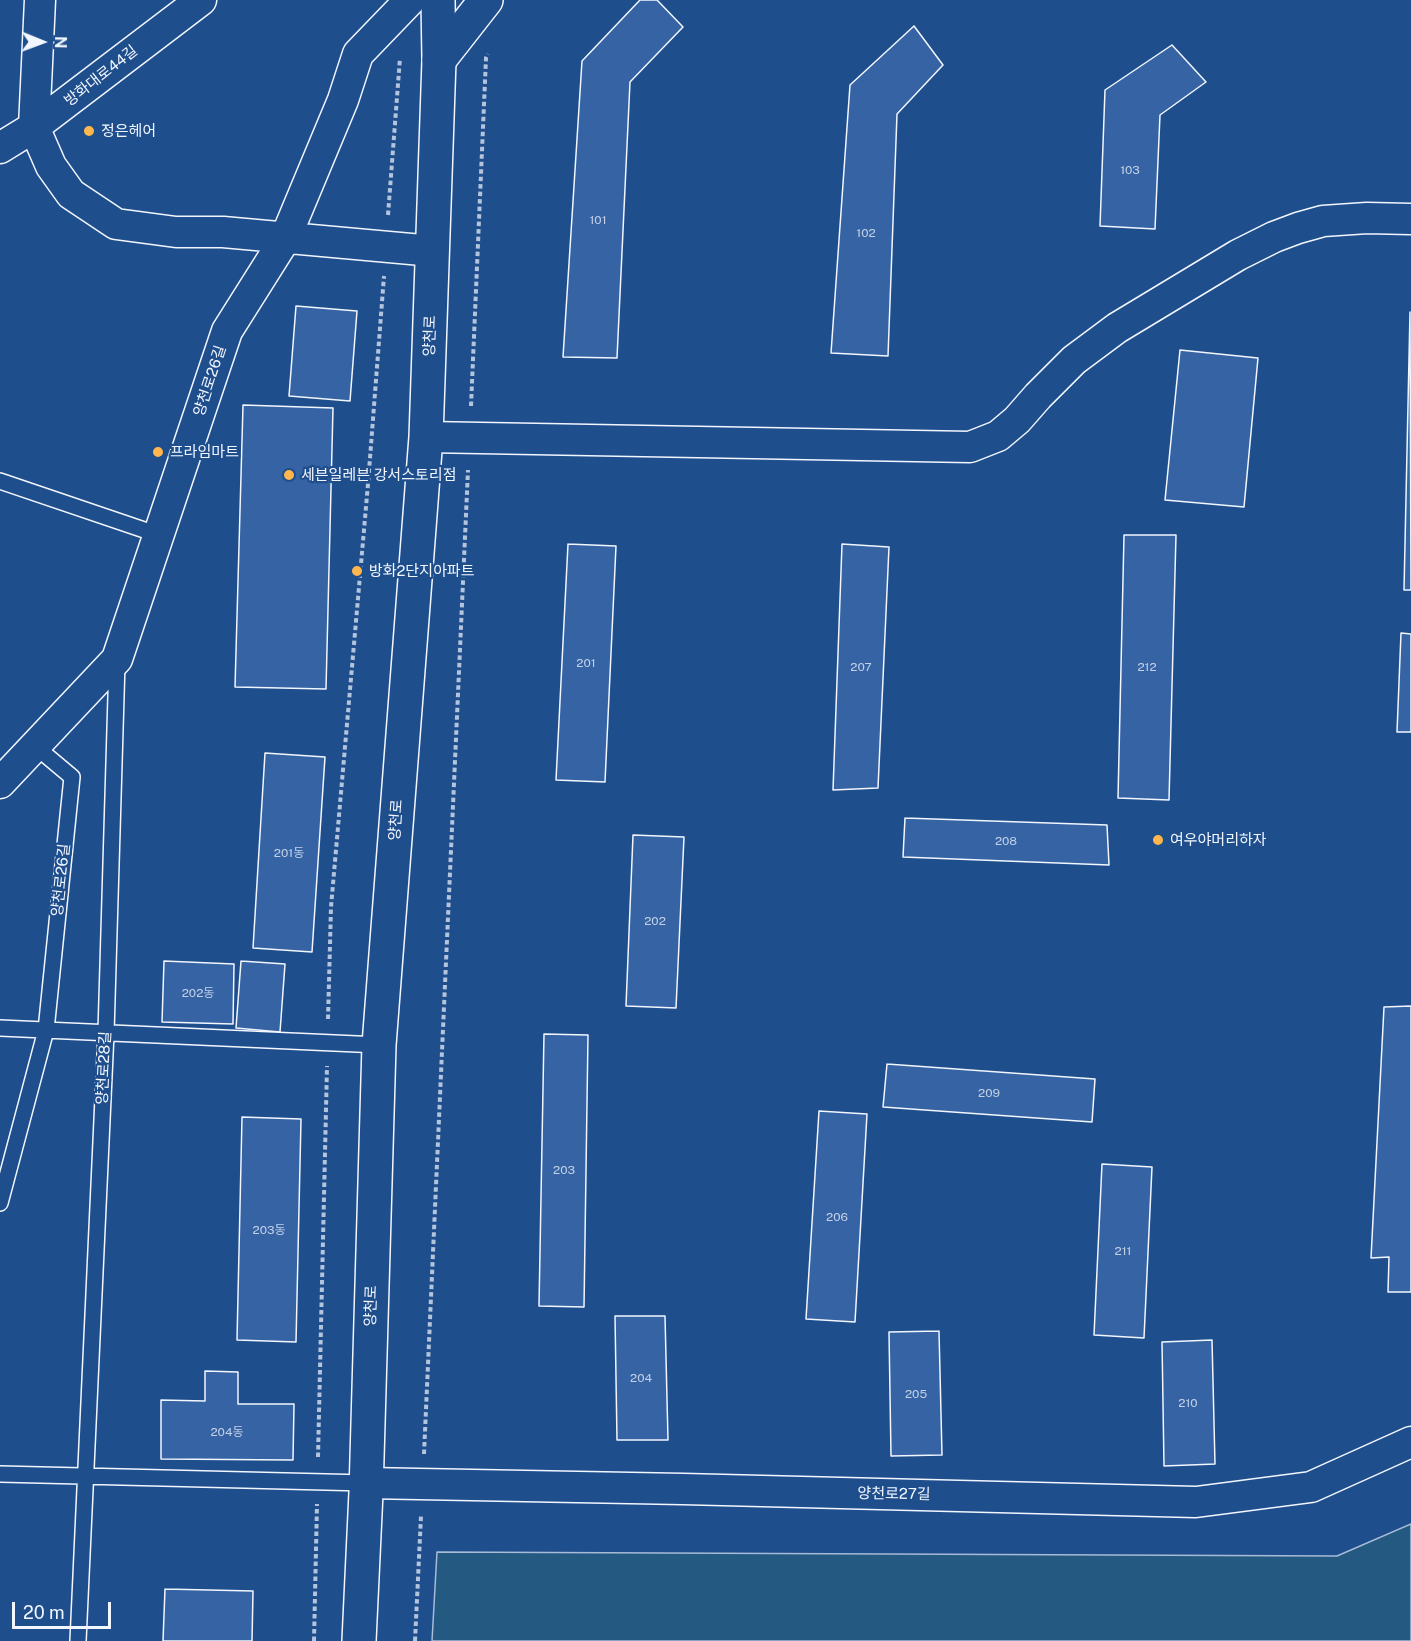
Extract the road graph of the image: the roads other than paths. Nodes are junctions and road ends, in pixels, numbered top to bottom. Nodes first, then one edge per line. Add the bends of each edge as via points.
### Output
1 (40, 0) edge
2 (201, 0) edge
3 (410, 0) edge
4 (438, 0) edge
5 (486, 0) edge
6 (439, 60) junction
7 (34, 127) junction
8 (0, 148) edge
9 (1411, 219) edge
10 (285, 239) junction
11 (433, 251) junction
12 (426, 437) junction
13 (0, 481) edge
14 (159, 535) junction
15 (117, 659) junction
16 (35, 746) junction
17 (0, 783) edge
18 (0, 1028) edge
19 (46, 1030) junction
20 (106, 1033) junction
21 (379, 1045) junction
22 (0, 1203) edge
23 (1411, 1442) edge
24 (0, 1474) edge
25 (85, 1476) junction
26 (366, 1483) junction
27 (78, 1641) edge
28 (359, 1641) edge

1 - 7 street
2 - 7 street, 방화대로44길
3 - 10 street, 양천로26길 via 358,54
4 - 6 main road, 양천로
5 - 6 main road
6 - 11 main road, 양천로
7 - 8 street, 방화대로44길
7 - 10 street via 51,166 70,194 116,224
9 - 12 street via 1323,221 1274,237 1238,255 1117,328 1074,360 998,436 970,447
10 - 11 street
10 - 14 street, 양천로26길 via 226,332
11 - 12 main road, 양천로
12 - 21 main road, 양천로
13 - 14 lane
14 - 15 street, 양천로26길
15 - 16 street, 양천로26길
15 - 20 lane, 양천로28길
16 - 17 street, 양천로26길
16 - 19 lane, 양천로26길 via 72,777
18 - 19 lane
19 - 20 lane
19 - 22 lane
20 - 21 lane
20 - 25 lane, 양천로28길
21 - 26 main road, 양천로
23 - 26 street, 양천로27길 via 1311,1487 1196,1502
24 - 25 lane
25 - 26 lane
25 - 27 lane, 양천로28길
26 - 28 main road, 양천로

